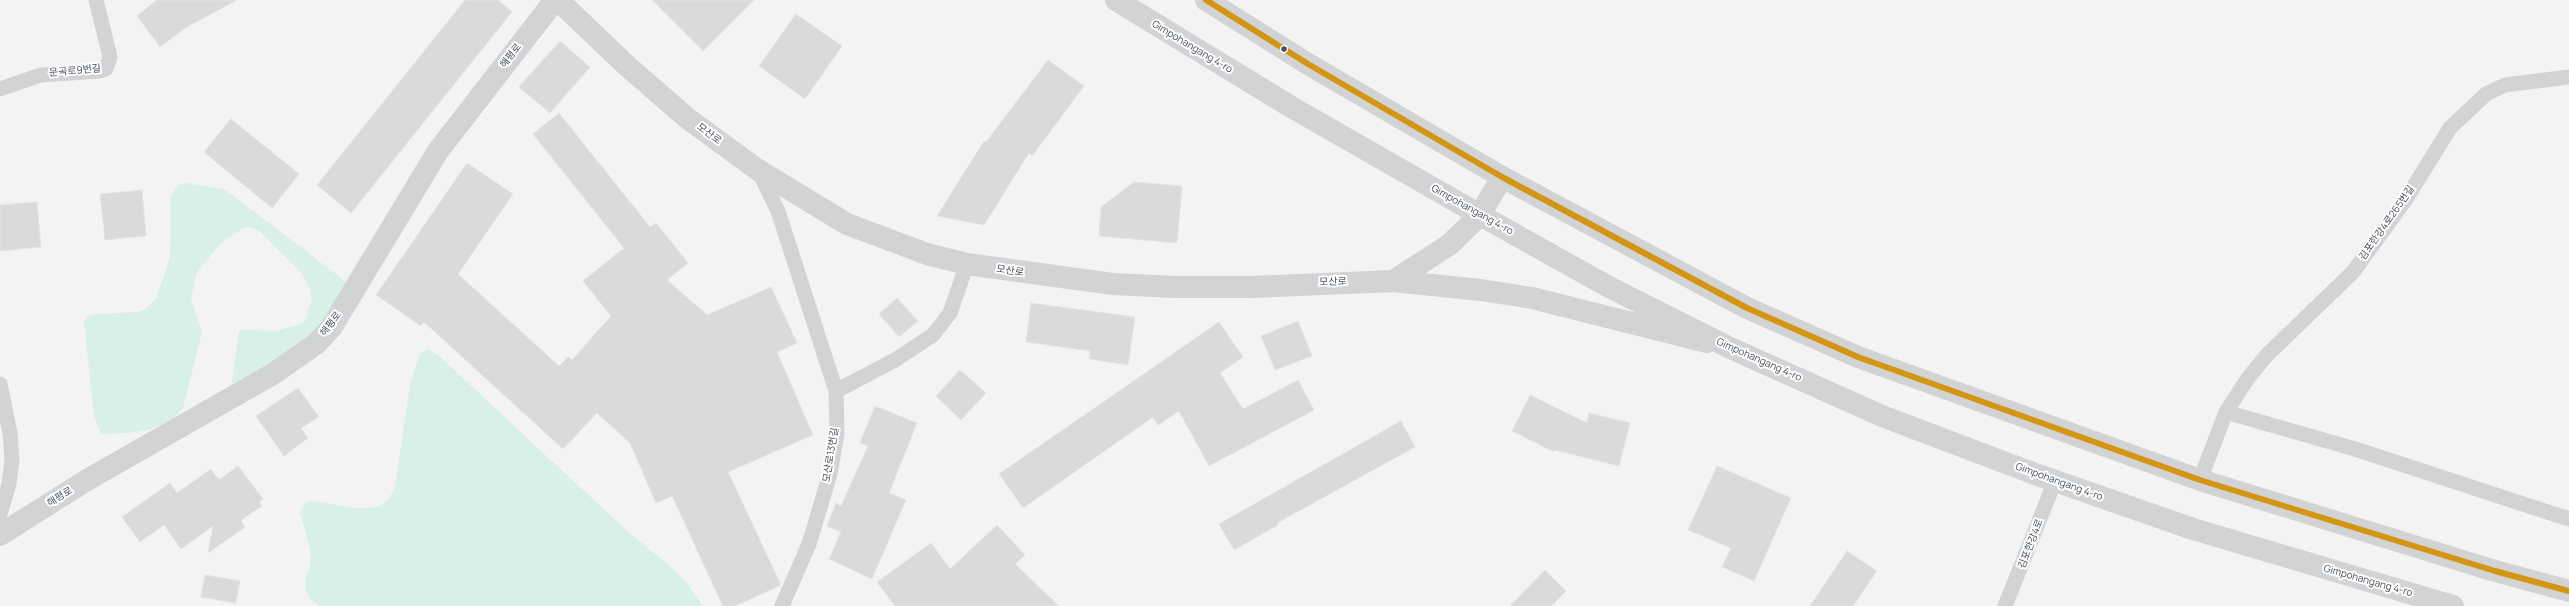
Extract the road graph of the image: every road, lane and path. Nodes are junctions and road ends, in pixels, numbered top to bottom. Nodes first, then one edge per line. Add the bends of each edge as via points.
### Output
1 (96, 0) edge
2 (555, 0) edge
3 (558, 0) edge
4 (1116, 0) edge
5 (1206, 0) edge
6 (2569, 77) edge
7 (0, 89) edge
8 (758, 170) junction
9 (1502, 177) junction
10 (1480, 215) junction
11 (967, 264) junction
12 (1393, 281) junction
13 (1728, 347) junction
14 (0, 384) edge
15 (836, 391) junction
16 (2226, 412) junction
17 (2055, 480) junction
18 (2200, 480) junction
19 (0, 514) edge
20 (2569, 519) edge
21 (0, 535) edge
22 (2569, 591) edge
23 (782, 606) edge
24 (2005, 606) edge
25 (2453, 606) edge

1 - 7 lane, 운곡로9번길 via 110,57 106,69 41,75
2 - 21 street, 해평로 via 438,151 347,303 331,328 316,344 273,374 87,480
3 - 8 street, 모산로 via 626,65 687,118
4 - 10 street, Gimpohangang 4-ro via 1293,108
5 - 9 street via 1314,68
6 - 16 lane, 김포한강4로265번길 via 2505,85 2486,94 2469,108 2450,128 2406,199 2353,272 2267,355
8 - 11 street, 모산로 via 847,224 927,254
8 - 15 lane, 모산로13번길 via 778,211
9 - 10 street
9 - 18 street via 1747,308 1844,351
10 - 12 street via 1449,245
10 - 13 street, Gimpohangang 4-ro via 1609,287
11 - 12 street, 모산로 via 1113,284 1175,288
11 - 15 lane via 950,313 933,336
12 - 13 street, 모산로 via 1532,298
13 - 17 street, Gimpohangang 4-ro via 1882,416
14 - 19 lane via 10,433 12,460 9,484
15 - 23 lane, 모산로13번길 via 837,434 830,474 809,544
16 - 18 lane, 김포한강4로265번길
16 - 20 lane via 2355,449
17 - 24 lane, 김포한강4로
17 - 25 street, Gimpohangang 4-ro via 2193,529
18 - 22 street via 2495,571

